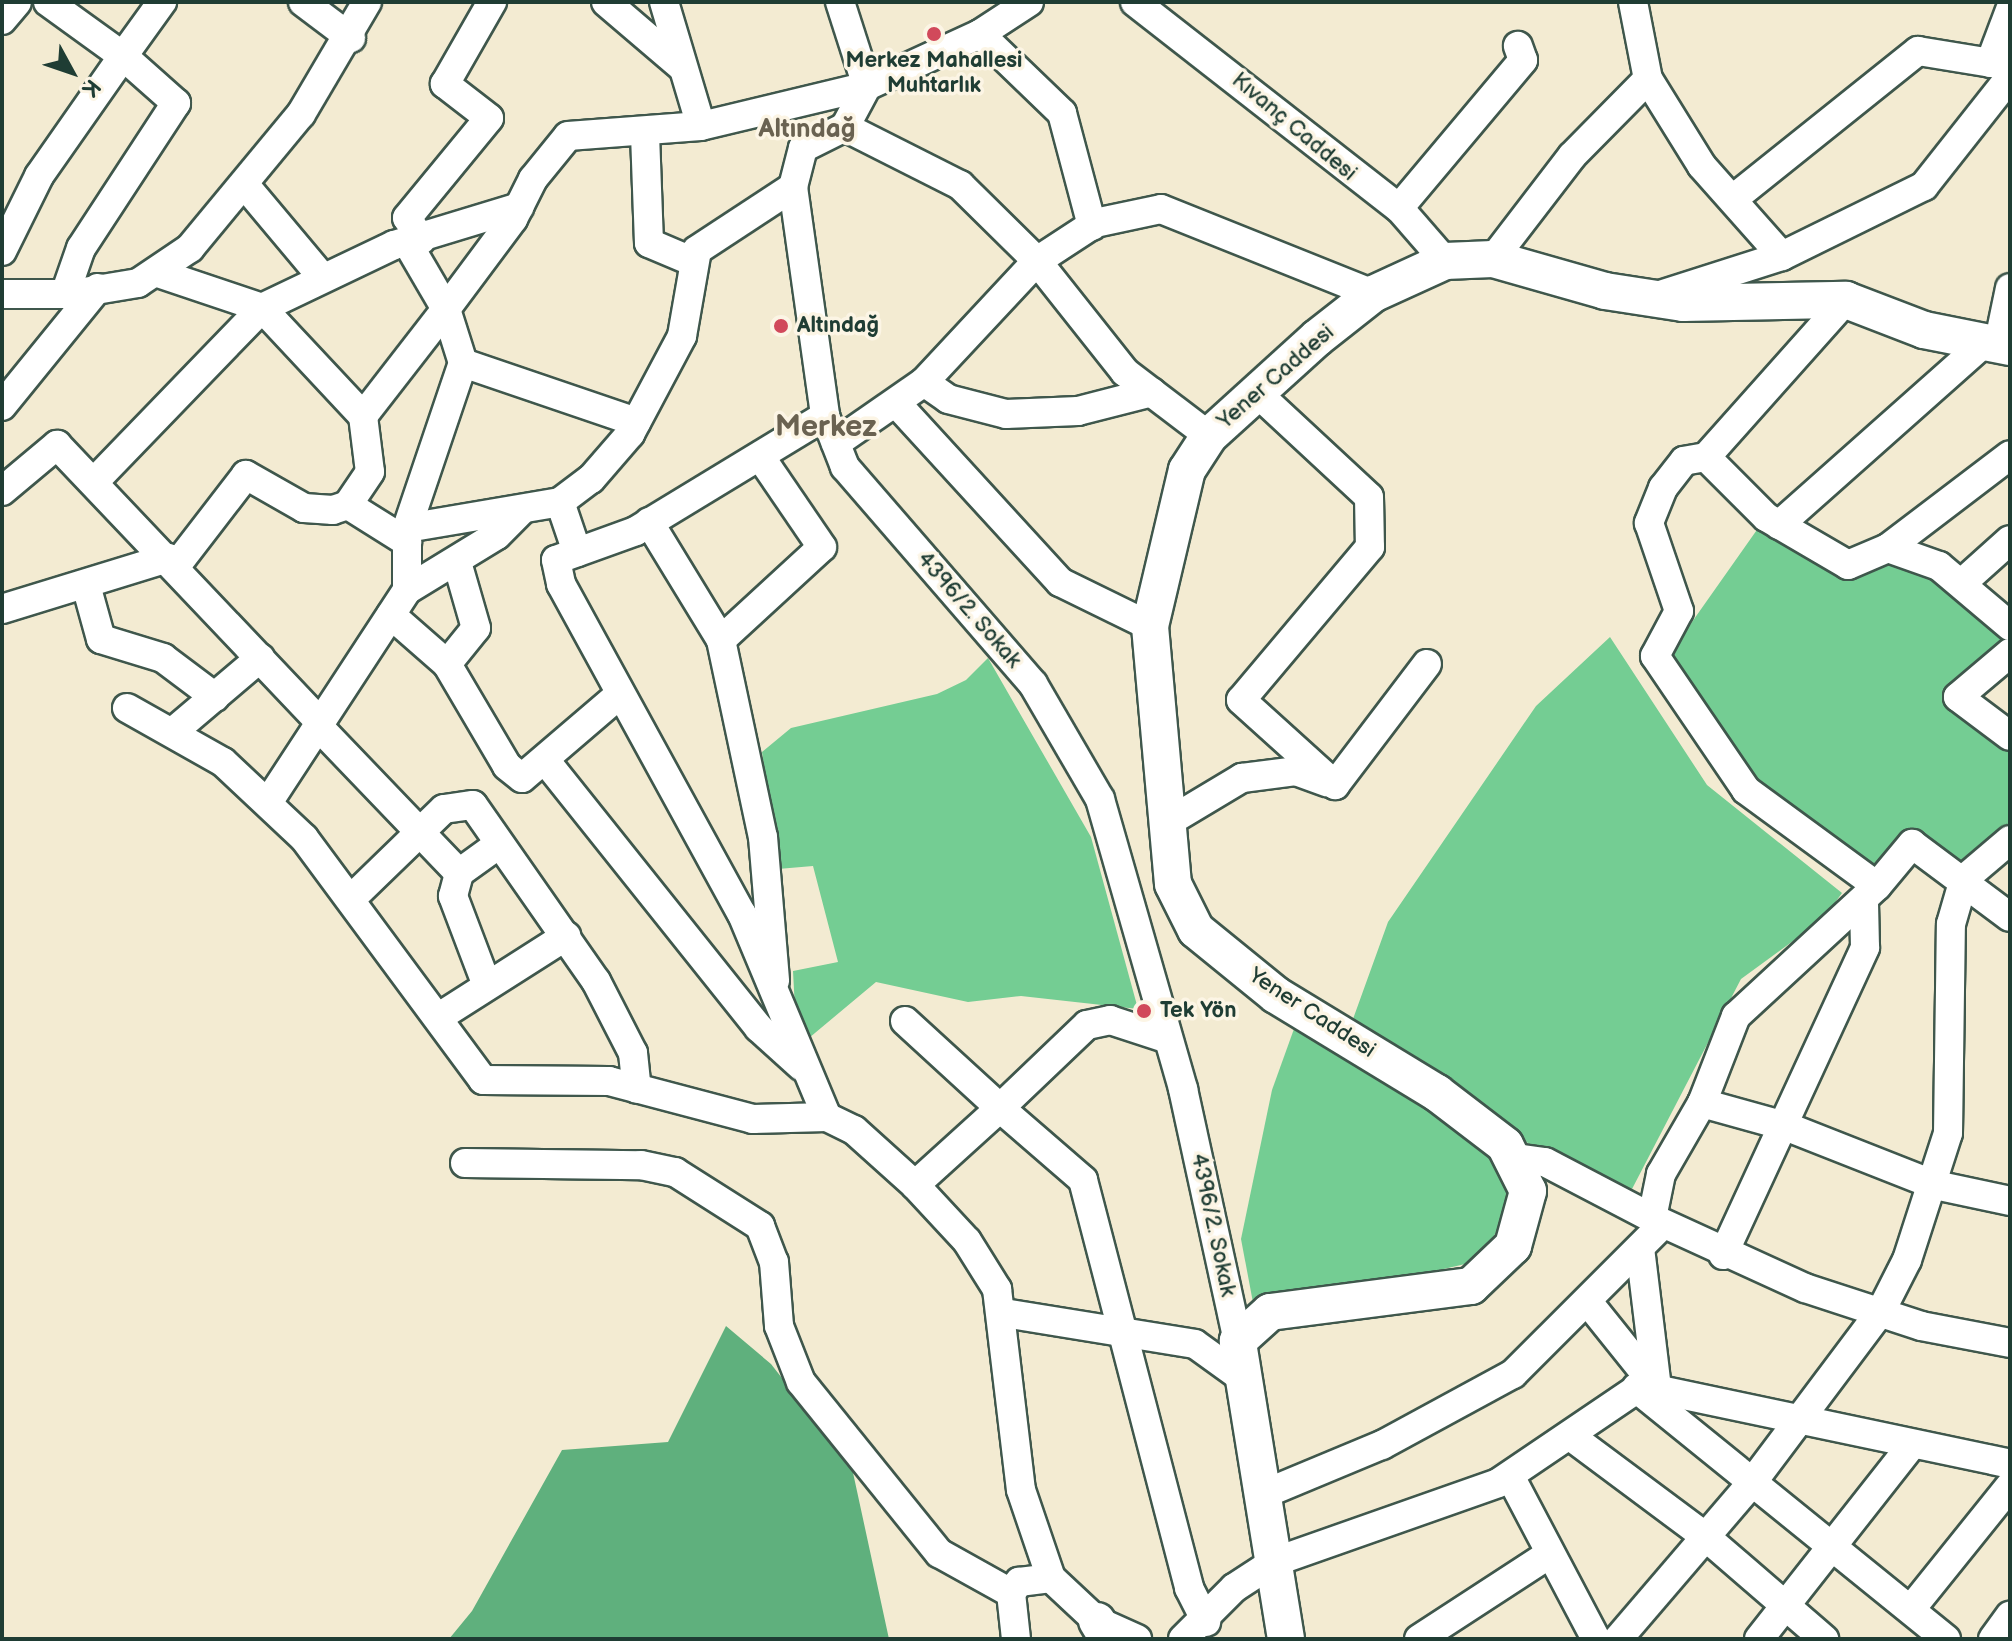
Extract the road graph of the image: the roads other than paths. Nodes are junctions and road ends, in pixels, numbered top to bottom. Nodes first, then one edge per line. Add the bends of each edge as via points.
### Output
1 (17, 2) edge
2 (48, 2) edge
3 (162, 2) edge
4 (303, 2) edge
5 (367, 2) edge
6 (492, 2) edge
7 (606, 2) edge
8 (664, 2) edge
9 (840, 2) edge
10 (1029, 2) edge
11 (1135, 2) edge
12 (1633, 2) edge
13 (1169, 10) edge
14 (2010, 10) edge
15 (2, 20) edge
16 (980, 34) junction
17 (351, 38) junction
18 (1518, 46) dead end
19 (123, 56) junction
20 (681, 66) junction
21 (2003, 68) edge
22 (1648, 79) junction
23 (867, 86) junction
24 (701, 126) junction
25 (845, 127) junction
26 (645, 134) junction
27 (244, 184) junction
28 (793, 187) junction
29 (1733, 199) junction
30 (519, 207) junction
31 (1399, 208) junction
32 (1092, 226) junction
33 (414, 242) junction
34 (2, 251) edge
35 (1782, 256) junction
36 (1493, 259) junction
37 (1037, 261) junction
38 (1445, 261) junction
39 (694, 262) junction
40 (158, 273) junction
41 (322, 277) junction
42 (98, 288) junction
43 (2010, 288) edge
44 (2, 294) edge
45 (65, 294) junction
46 (1373, 294) junction
47 (1645, 299) junction
48 (1846, 300) junction
49 (262, 308) junction
50 (446, 309) junction
51 (1997, 345) edge
52 (463, 363) junction
53 (924, 382) junction
54 (1152, 392) junction
55 (1256, 392) junction
56 (898, 405) junction
57 (2, 406) edge
58 (363, 416) junction
59 (825, 416) junction
60 (636, 422) junction
61 (1209, 436) junction
62 (836, 443) junction
63 (2010, 455) edge
64 (760, 456) junction
65 (1706, 457) junction
66 (94, 482) junction
67 (2, 491) edge
68 (560, 502) junction
69 (348, 505) junction
70 (521, 511) junction
71 (649, 522) junction
72 (1779, 525) junction
73 (407, 535) junction
74 (2010, 540) edge
75 (1888, 548) junction
76 (577, 552) junction
77 (172, 562) junction
78 (457, 562) junction
79 (1962, 583) junction
80 (86, 585) junction
81 (407, 590) junction
82 (2, 609) edge
83 (391, 615) junction
84 (1150, 626) junction
85 (2010, 626) edge
86 (721, 640) junction
87 (2010, 653) edge
88 (260, 658) junction
89 (447, 664) junction
90 (1427, 664) dead end
91 (620, 694) junction
92 (215, 697) junction
93 (127, 708) dead end
94 (319, 724) junction
95 (174, 731) junction
96 (2010, 736) edge
97 (545, 760) junction
98 (1335, 785) junction
99 (269, 801) junction
100 (1165, 824) junction
101 (422, 831) junction
102 (2010, 840) edge
103 (498, 845) junction
104 (459, 873) junction
105 (1964, 879) junction
106 (1870, 894) junction
107 (352, 898) junction
108 (2010, 917) edge
109 (566, 936) junction
110 (486, 983) junction
111 (775, 991) junction
112 (439, 1017) junction
113 (905, 1021) dead end
114 (1165, 1038) junction
115 (805, 1069) junction
116 (637, 1089) junction
117 (1702, 1103) junction
118 (1000, 1108) junction
119 (827, 1117) junction
120 (1785, 1126) junction
121 (1516, 1158) junction
122 (465, 1163) dead end
123 (915, 1185) junction
124 (1935, 1185) junction
125 (2010, 1201) edge
126 (1656, 1222) junction
127 (1640, 1248) junction
128 (1723, 1255) junction
129 (1588, 1302) junction
130 (1881, 1311) junction
131 (1004, 1313) junction
132 (1123, 1328) junction
133 (2010, 1343) edge
134 (1238, 1358) junction
135 (1647, 1388) junction
136 (1801, 1417) junction
137 (1573, 1438) junction
138 (1911, 1446) junction
139 (2010, 1464) edge
140 (1510, 1476) junction
141 (1754, 1480) junction
142 (2010, 1486) edge
143 (1264, 1494) junction
144 (1707, 1538) junction
145 (1832, 1544) junction
146 (1548, 1555) junction
147 (1274, 1562) junction
148 (1051, 1578) junction
149 (1011, 1593) junction
150 (1784, 1605) junction
151 (1911, 1609) junction
152 (2010, 1616) edge
153 (1206, 1622) junction
154 (1102, 1630) edge
155 (1016, 1639) edge
156 (1137, 1639) edge
157 (1183, 1639) edge
158 (1286, 1639) edge
159 (1312, 1639) edge
160 (1419, 1639) edge
161 (1596, 1639) edge
162 (1618, 1639) edge
163 (1759, 1639) edge
164 (1824, 1639) edge
165 (1946, 1639) edge
166 (1993, 1639) edge

1 - 15 street
2 - 19 street
3 - 19 street
4 - 17 street
5 - 17 street
6 - 33 street via 445,84 489,118 407,218
7 - 20 street
8 - 20 street
9 - 23 street
10 - 16 street
11 - 13 street, Kıvanç Caddesi
12 - 22 street
13 - 31 street, Kıvanç Caddesi
14 - 21 street
16 - 23 street
16 - 32 street via 1062,113
17 - 27 street
18 - 31 street via 1523,60
19 - 34 street via 39,176
19 - 45 street via 176,103 81,248
20 - 24 street
21 - 29 street via 1918,51
21 - 35 street via 1924,186
22 - 29 street via 1702,166
22 - 36 street via 1572,156
23 - 24 street
23 - 25 street
24 - 26 street
25 - 28 street, 4396/2. Sokak via 803,148
25 - 37 street via 960,185
26 - 30 street via 568,136
26 - 39 street via 649,243
27 - 40 street
27 - 41 street
28 - 39 street via 723,230 697,250
28 - 59 street, 4396/2. Sokak
29 - 35 street
30 - 33 street
30 - 50 street
31 - 38 street, Kıvanç Caddesi
32 - 37 street
32 - 46 street via 1125,211 1161,209
33 - 41 street
33 - 50 street
35 - 47 street
36 - 38 main road
36 - 47 main road
37 - 53 street
37 - 54 street via 1125,372
38 - 46 main road, Yener Caddesi
39 - 60 street via 682,336
40 - 42 street
40 - 49 street
41 - 49 street
42 - 45 street
42 - 57 street
43 - 51 street
44 - 45 street
46 - 55 main road, Yener Caddesi
47 - 48 main road
48 - 51 main road via 1924,330
48 - 65 street
49 - 58 street
49 - 66 street
50 - 52 street
50 - 58 street
51 - 72 street
52 - 60 street
52 - 73 street
53 - 54 street via 948,399 1006,414 1078,411
53 - 56 street
54 - 61 street
55 - 61 main road, Yener Caddesi
55 - 98 street via 1369,497 1370,547 1241,700
56 - 62 street
56 - 84 street via 1060,582
58 - 69 street via 370,472
59 - 62 street, 4396/2. Sokak
59 - 64 street
60 - 68 street via 591,479
61 - 84 main road, Yener Caddesi via 1187,470
62 - 114 street, 4396/2. Sokak via 845,467 1033,684 1068,741 1100,799
63 - 75 street
64 - 71 street
64 - 86 street via 822,547
65 - 72 street
65 - 106 street via 1684,461 1649,523 1679,611 1655,656 1746,790
66 - 67 street via 57,445
66 - 77 street
68 - 70 street
68 - 76 street
69 - 73 street
69 - 77 street via 304,508 246,475
70 - 73 street
70 - 78 street
71 - 76 street
71 - 86 street
72 - 75 street via 1848,565
73 - 81 street
74 - 79 street
75 - 79 street
76 - 91 street via 556,560 561,584
77 - 80 street
77 - 88 street
78 - 81 street
78 - 89 street via 476,628
79 - 85 street
80 - 82 street
80 - 92 street via 101,639 163,658
81 - 83 street
83 - 89 street
83 - 94 street
84 - 100 main road, Yener Caddesi
86 - 111 street via 763,837
87 - 96 street via 1958,697
88 - 92 street
88 - 94 street
89 - 97 street via 507,766 522,778
90 - 98 street
91 - 97 street
91 - 111 street via 742,914
92 - 95 street
93 - 95 street
94 - 99 street
94 - 101 street
95 - 99 street
97 - 115 street via 759,1028
98 - 100 street via 1296,771 1242,778
99 - 107 street
100 - 121 main road, Yener Caddesi via 1173,884 1196,930 1276,995 1437,1093
101 - 103 street via 444,809 473,805
101 - 104 street
101 - 107 street
102 - 105 street
103 - 104 street
103 - 109 street
104 - 110 street via 453,896
105 - 106 street via 1912,844
105 - 108 street
105 - 124 street via 1951,924 1948,1133
106 - 117 street via 1736,1016
106 - 120 street via 1865,947
107 - 112 street
109 - 110 street
109 - 116 street via 633,1053
110 - 112 street
111 - 115 street
112 - 116 street via 483,1080 609,1081
113 - 118 street
114 - 118 street via 1110,1020 1087,1025
114 - 134 street, 4396/2. Sokak via 1183,1089
115 - 119 street
116 - 119 street via 753,1119
117 - 120 street
117 - 126 street via 1661,1174
118 - 123 street
118 - 132 street via 1083,1180
119 - 123 street via 854,1130
120 - 124 street
120 - 128 street
121 - 126 street via 1545,1162
121 - 134 main road via 1528,1191 1513,1246 1471,1286 1270,1312
122 - 149 street via 652,1167 705,1188 760,1226 774,1262 779,1326 801,1382 939,1553
123 - 131 street via 967,1241
124 - 125 street
124 - 130 street
126 - 127 street
126 - 128 street
127 - 129 street
127 - 135 street
128 - 130 street
129 - 135 street
129 - 143 street via 1513,1374 1382,1445
130 - 133 street
130 - 136 street
131 - 132 street
131 - 148 street via 1021,1490
132 - 134 street
132 - 153 street via 1189,1588
134 - 143 main road via 1254,1411
135 - 136 street
135 - 137 street
135 - 141 street
136 - 138 street
136 - 141 street
137 - 140 street
137 - 144 street
138 - 139 street
138 - 145 street
140 - 146 street
140 - 147 street via 1424,1514
141 - 144 street
141 - 145 street
142 - 151 street
143 - 147 main road
144 - 150 street
144 - 162 street
145 - 150 street
145 - 151 street
146 - 160 street
146 - 161 street
147 - 153 street via 1234,1588
147 - 158 main road
147 - 159 main road
148 - 149 street via 1019,1582
148 - 154 street
149 - 155 street
150 - 163 street
150 - 164 street
151 - 165 street
152 - 166 street
153 - 157 street
154 - 156 street

